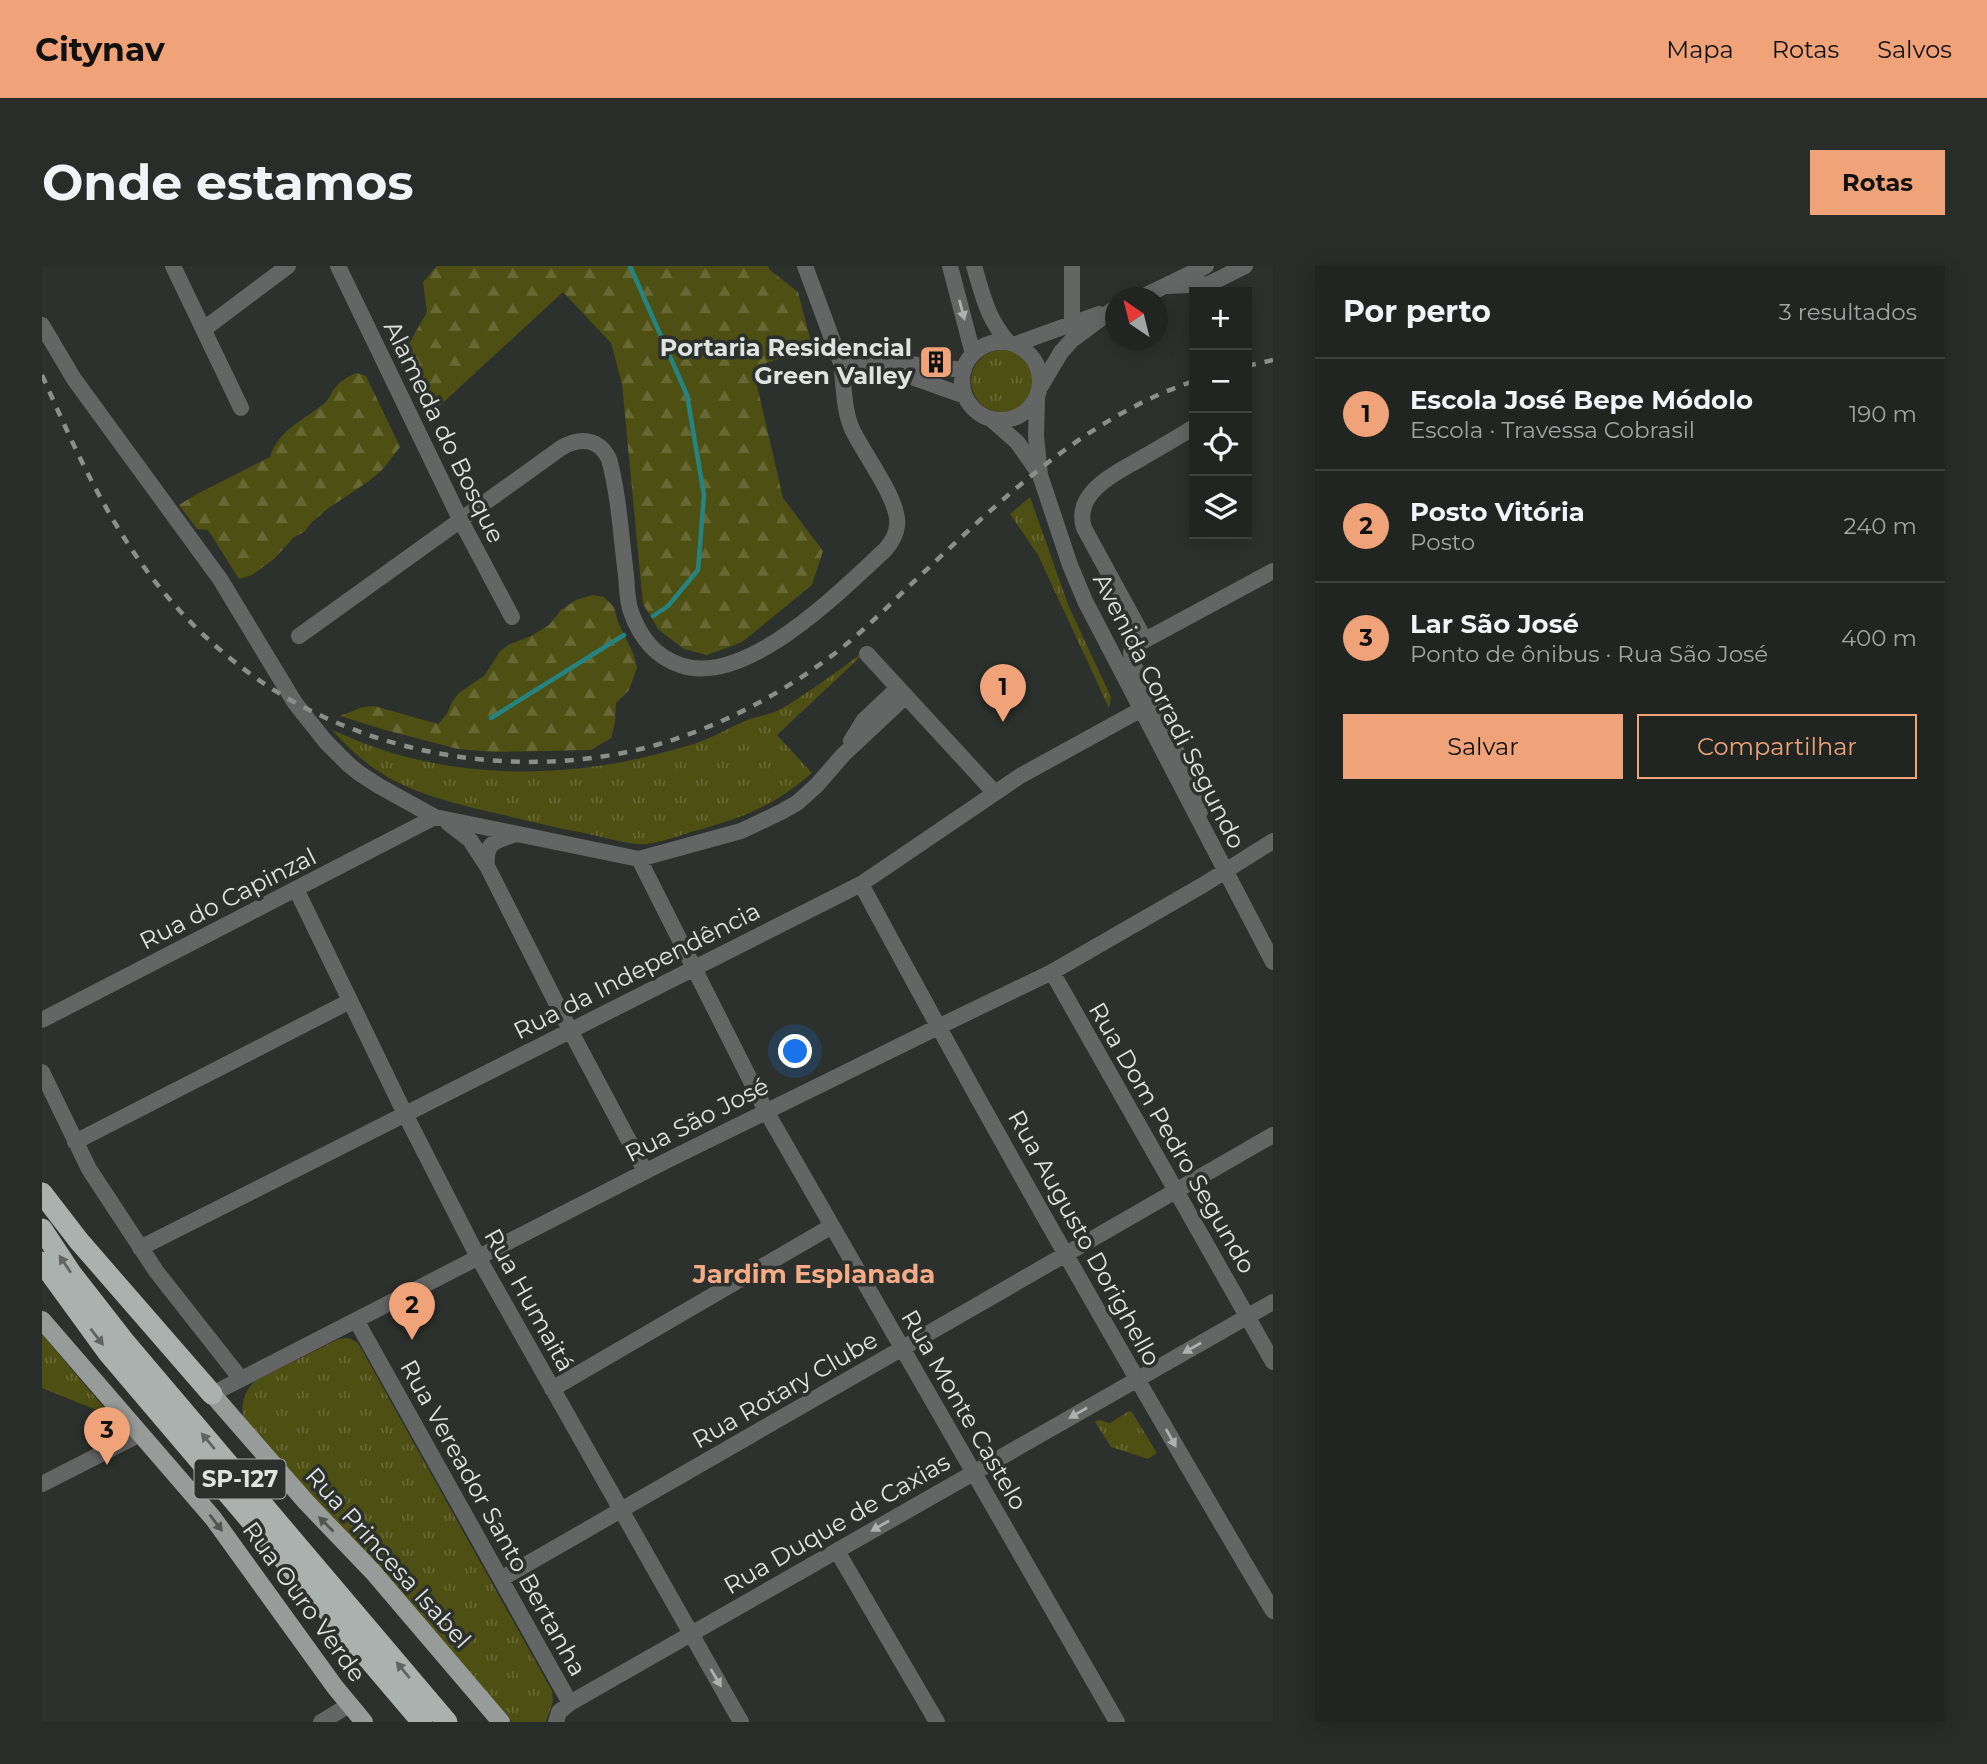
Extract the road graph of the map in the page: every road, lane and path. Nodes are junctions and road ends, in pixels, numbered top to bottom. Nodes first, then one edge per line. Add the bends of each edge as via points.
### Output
1 (173, 266) edge
2 (288, 266) edge
3 (338, 266) edge
4 (805, 266) edge
5 (950, 266) edge
6 (974, 266) edge
7 (1072, 266) edge
8 (1206, 266) edge
9 (1245, 266) edge
10 (1167, 286) joint
11 (1105, 312) edge
12 (1105, 315) edge
13 (1072, 324) junction
14 (42, 325) edge
15 (204, 329) junction
16 (1012, 343) junction
17 (973, 354) junction
18 (845, 366) junction
19 (964, 370) junction
20 (1038, 393) junction
21 (965, 396) junction
22 (242, 408) dead end
23 (991, 419) junction
24 (1189, 430) edge
25 (1040, 475) junction
26 (461, 521) junction
27 (1273, 571) edge
28 (512, 617) dead end
29 (299, 636) dead end
30 (1145, 640) junction
31 (867, 654) dead end
32 (902, 692) junction
33 (1140, 710) junction
34 (995, 793) junction
35 (439, 818) junction
36 (1205, 833) junction
37 (516, 834) junction
38 (1273, 841) edge
39 (639, 859) junction
40 (487, 866) junction
41 (1224, 870) junction
42 (861, 884) junction
43 (296, 889) junction
44 (1273, 962) edge
45 (693, 968) junction
46 (1052, 972) junction
47 (350, 1001) junction
48 (42, 1020) edge
49 (938, 1027) junction
50 (570, 1030) junction
51 (42, 1072) edge
52 (766, 1111) junction
53 (405, 1114) junction
54 (1273, 1135) edge
55 (75, 1142) junction
56 (645, 1171) junction
57 (1176, 1191) junction
58 (42, 1193) edge
59 (832, 1226) junction
60 (42, 1229) edge
61 (140, 1248) junction
62 (1066, 1254) junction
63 (478, 1257) junction
64 (42, 1262) edge
65 (1273, 1302) edge
66 (1247, 1317) junction
67 (42, 1320) edge
68 (356, 1320) junction
69 (902, 1348) junction
70 (1273, 1362) edge
71 (241, 1379) junction
72 (1137, 1379) junction
73 (552, 1388) junction
74 (212, 1394) junction
75 (140, 1434) junction
76 (974, 1473) junction
77 (42, 1483) edge
78 (621, 1510) junction
79 (837, 1550) junction
80 (501, 1579) junction
81 (1273, 1611) edge
82 (691, 1634) junction
83 (570, 1703) junction
84 (349, 1705) junction
85 (321, 1722) edge
86 (364, 1722) edge
87 (422, 1722) edge
88 (447, 1722) edge
89 (501, 1722) edge
90 (556, 1722) edge
91 (741, 1722) edge
92 (937, 1722) edge
93 (1116, 1722) edge

1 - 15 street
2 - 15 street
3 - 26 street, Alameda do Bosque
4 - 18 street
5 -> 17 street
6 - 16 street via 990,318
7 - 13 street
8 - 10 street
9 - 10 street via 1209,284
11 - 13 street
12 - 20 street via 1061,352
13 - 16 street
14 - 35 street via 74,379 220,579 295,703 326,742 359,773
15 - 22 street
16 - 17 street via 989,344
16 - 20 street via 1034,358 1041,378
17 - 19 street
18 - 19 street via 861,355
18 - 21 street via 878,365
18 - 26 street via 846,410 895,508 898,524 894,539 819,610 739,662 690,668 668,661 642,636 630,609 611,467 606,452 594,442 569,443
19 - 21 street
20 - 23 street via 1022,414
20 - 25 street, Avenida Corradi Segundo
21 - 23 street via 980,414
23 - 25 street, Avenida Corradi Segundo via 1017,442
24 - 30 street via 1105,480 1082,510 1084,528
25 - 33 street, Avenida Corradi Segundo via 1085,601
26 - 28 street, Alameda do Bosque
26 - 29 street
27 - 30 street
30 - 36 street via 1130,652 1132,662 1193,786
31 - 32 street
32 - 34 street
32 - 39 street via 864,720 843,755 797,803 741,831
33 - 34 street, Rua da Independência
33 - 36 street, Avenida Corradi Segundo
34 - 42 street, Rua da Independência
35 - 37 street
35 - 40 street via 470,840
35 - 43 street, Rua do Capinzal
36 - 41 street, Avenida Corradi Segundo
37 - 39 street
37 - 40 street via 490,846
38 - 41 street, Rua São José
39 - 45 street, Rua Monte Castelo
40 - 50 street
41 - 44 street, Avenida Corradi Segundo
41 - 46 street, Rua São José
42 - 45 street, Rua da Independência
42 - 49 street, Rua Augusto Dorighello
43 - 47 street, Rua Humaitá
43 - 48 street, Rua do Capinzal
45 - 50 street, Rua da Independência
45 - 52 street, Rua Monte Castelo
46 - 49 street, Rua São José
46 - 57 street, Rua Dom Pedro Segundo
47 - 53 street, Rua Humaitá
47 - 55 street
49 - 52 street, Rua São José
49 - 62 street, Rua Augusto Dorighello
50 - 53 street, Rua da Independência
50 - 56 street
51 - 55 street
52 - 56 street, Rua São José
52 - 59 street, Rua Monte Castelo
53 - 61 street, Rua da Independência
53 - 63 street, Rua Humaitá
54 - 57 street, Rua Rotary Clube
55 - 61 street
56 - 63 street, Rua São José
57 - 62 street, Rua Rotary Clube
57 - 66 street, Rua Dom Pedro Segundo
58 - 74 highway
59 - 69 street, Rua Monte Castelo
59 - 73 street
88 -> 60 highway, SP-127 via 115,1331
61 - 71 street
62 - 69 street, Rua Rotary Clube
62 - 72 street, Rua Augusto Dorighello
63 - 68 street, Rua São José
63 - 73 street, Rua Humaitá
64 -> 87 highway, SP-127 via 109,1354
65 - 66 street, Rua Duque de Caxias
66 - 70 street, Rua Dom Pedro Segundo
66 -> 72 street, Rua Duque de Caxias
67 - 75 main road, Rua Ouro Verde
68 - 71 street, Rua São José
68 - 80 street, Rua Vereador Santo Bertanha
69 - 76 street, Rua Monte Castelo
69 - 78 street, Rua Rotary Clube
71 - 74 street, Rua São José
72 -> 76 street, Rua Duque de Caxias
72 -> 81 street, Rua Augusto Dorighello
73 - 78 street, Rua Humaitá
89 -> 74 main road, Rua Princesa Isabel
75 - 77 street
75 -> 84 main road, Rua Ouro Verde via 213,1518
76 -> 79 street, Rua Duque de Caxias
76 - 93 street, Rua Monte Castelo
78 - 80 street, Rua Rotary Clube
78 - 82 street, Rua Humaitá
79 - 82 street, Rua Duque de Caxias
79 - 92 street
80 - 83 street, Rua Vereador Santo Bertanha
82 - 83 street, Rua Duque de Caxias
82 -> 91 street, Rua Humaitá
83 - 90 street via 559,1712
84 - 85 street
84 - 86 main road, Rua Ouro Verde

